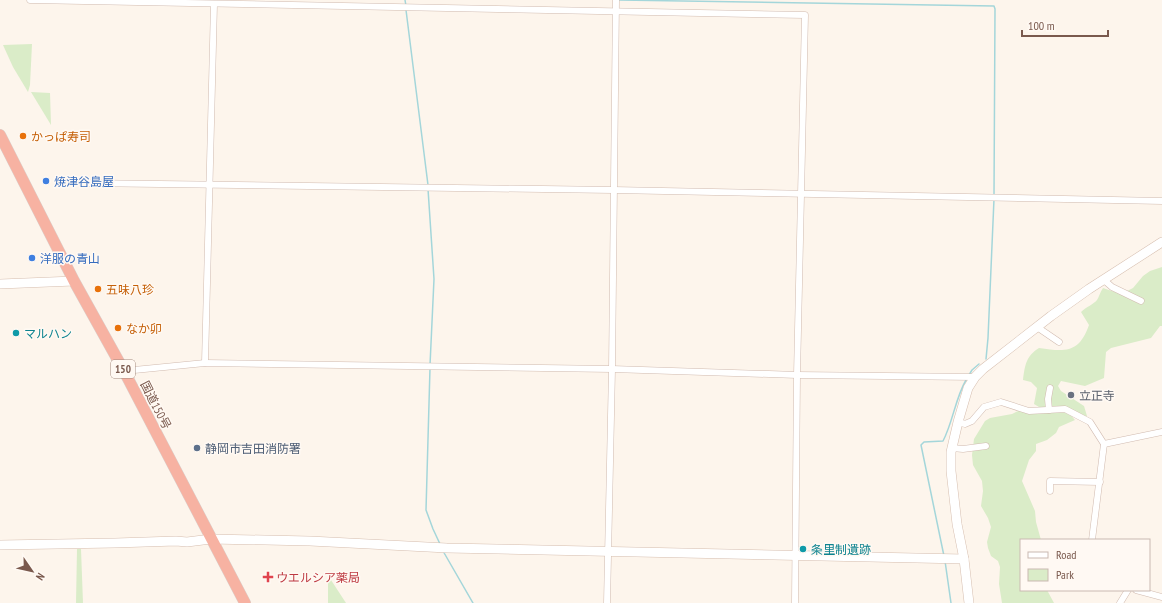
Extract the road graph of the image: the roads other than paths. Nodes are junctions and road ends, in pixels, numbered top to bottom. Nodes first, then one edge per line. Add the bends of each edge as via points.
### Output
1 (30, 0) edge
2 (410, 0) edge
3 (616, 2) edge
4 (214, 4) junction
5 (411, 7) junction
6 (616, 12) junction
7 (0, 135) edge
8 (82, 183) dead end
9 (208, 184) junction
10 (613, 190) junction
11 (800, 195) junction
12 (1162, 201) edge
13 (1162, 242) edge
14 (1104, 280) junction
15 (74, 281) junction
16 (0, 284) edge
17 (1141, 301) dead end
18 (1038, 327) junction
19 (1059, 342) dead end
20 (205, 364) junction
21 (612, 369) junction
22 (124, 370) junction
23 (797, 375) junction
24 (971, 377) junction
25 (1050, 388) dead end
26 (1049, 410) junction
27 (958, 422) junction
28 (1162, 432) edge
29 (1104, 444) junction
30 (986, 446) dead end
31 (952, 448) junction
32 (1100, 482) junction
33 (1050, 491) dead end
34 (211, 539) junction
35 (1092, 539) edge
36 (0, 545) edge
37 (609, 552) junction
38 (796, 555) junction
39 (964, 559) junction
40 (1127, 591) edge
41 (1139, 591) edge
42 (1162, 598) edge
43 (245, 603) edge
44 (607, 603) edge
45 (795, 603) edge
46 (969, 603) edge
47 (1120, 603) edge

1 - 4 street
2 - 5 street
3 - 6 street
4 - 5 street
4 - 9 street
5 - 6 street
6 - 10 street
6 - 11 street via 805,15
7 - 15 highway, 国道150号 / 150
8 - 9 street
9 - 10 street
9 - 20 street
10 - 11 street
10 - 21 street
11 - 12 street
11 - 23 street
13 - 14 street
14 - 17 street via 1112,288
14 - 18 street
15 - 16 street
15 - 22 highway, 国道150号 / 150
18 - 19 street
18 - 24 street
20 - 21 street
20 - 22 street
21 - 23 street
21 - 37 street
22 - 34 highway, 国道150号 / 150
23 - 24 street
23 - 38 street
24 - 27 street
25 - 26 street
26 - 27 street via 1029,411 1001,402 984,407 972,421 964,424
26 - 29 street via 1065,409 1090,422
27 - 31 street
28 - 29 street
29 - 32 street
30 - 31 street
31 - 39 street via 951,471
32 - 33 street via 1050,482
32 - 35 street
34 - 36 street via 187,542
34 - 37 street
34 - 43 highway, 国道150号 / 150
37 - 38 street
37 - 44 street
38 - 39 street
38 - 45 street
39 - 46 street
40 - 47 street
41 - 42 street

